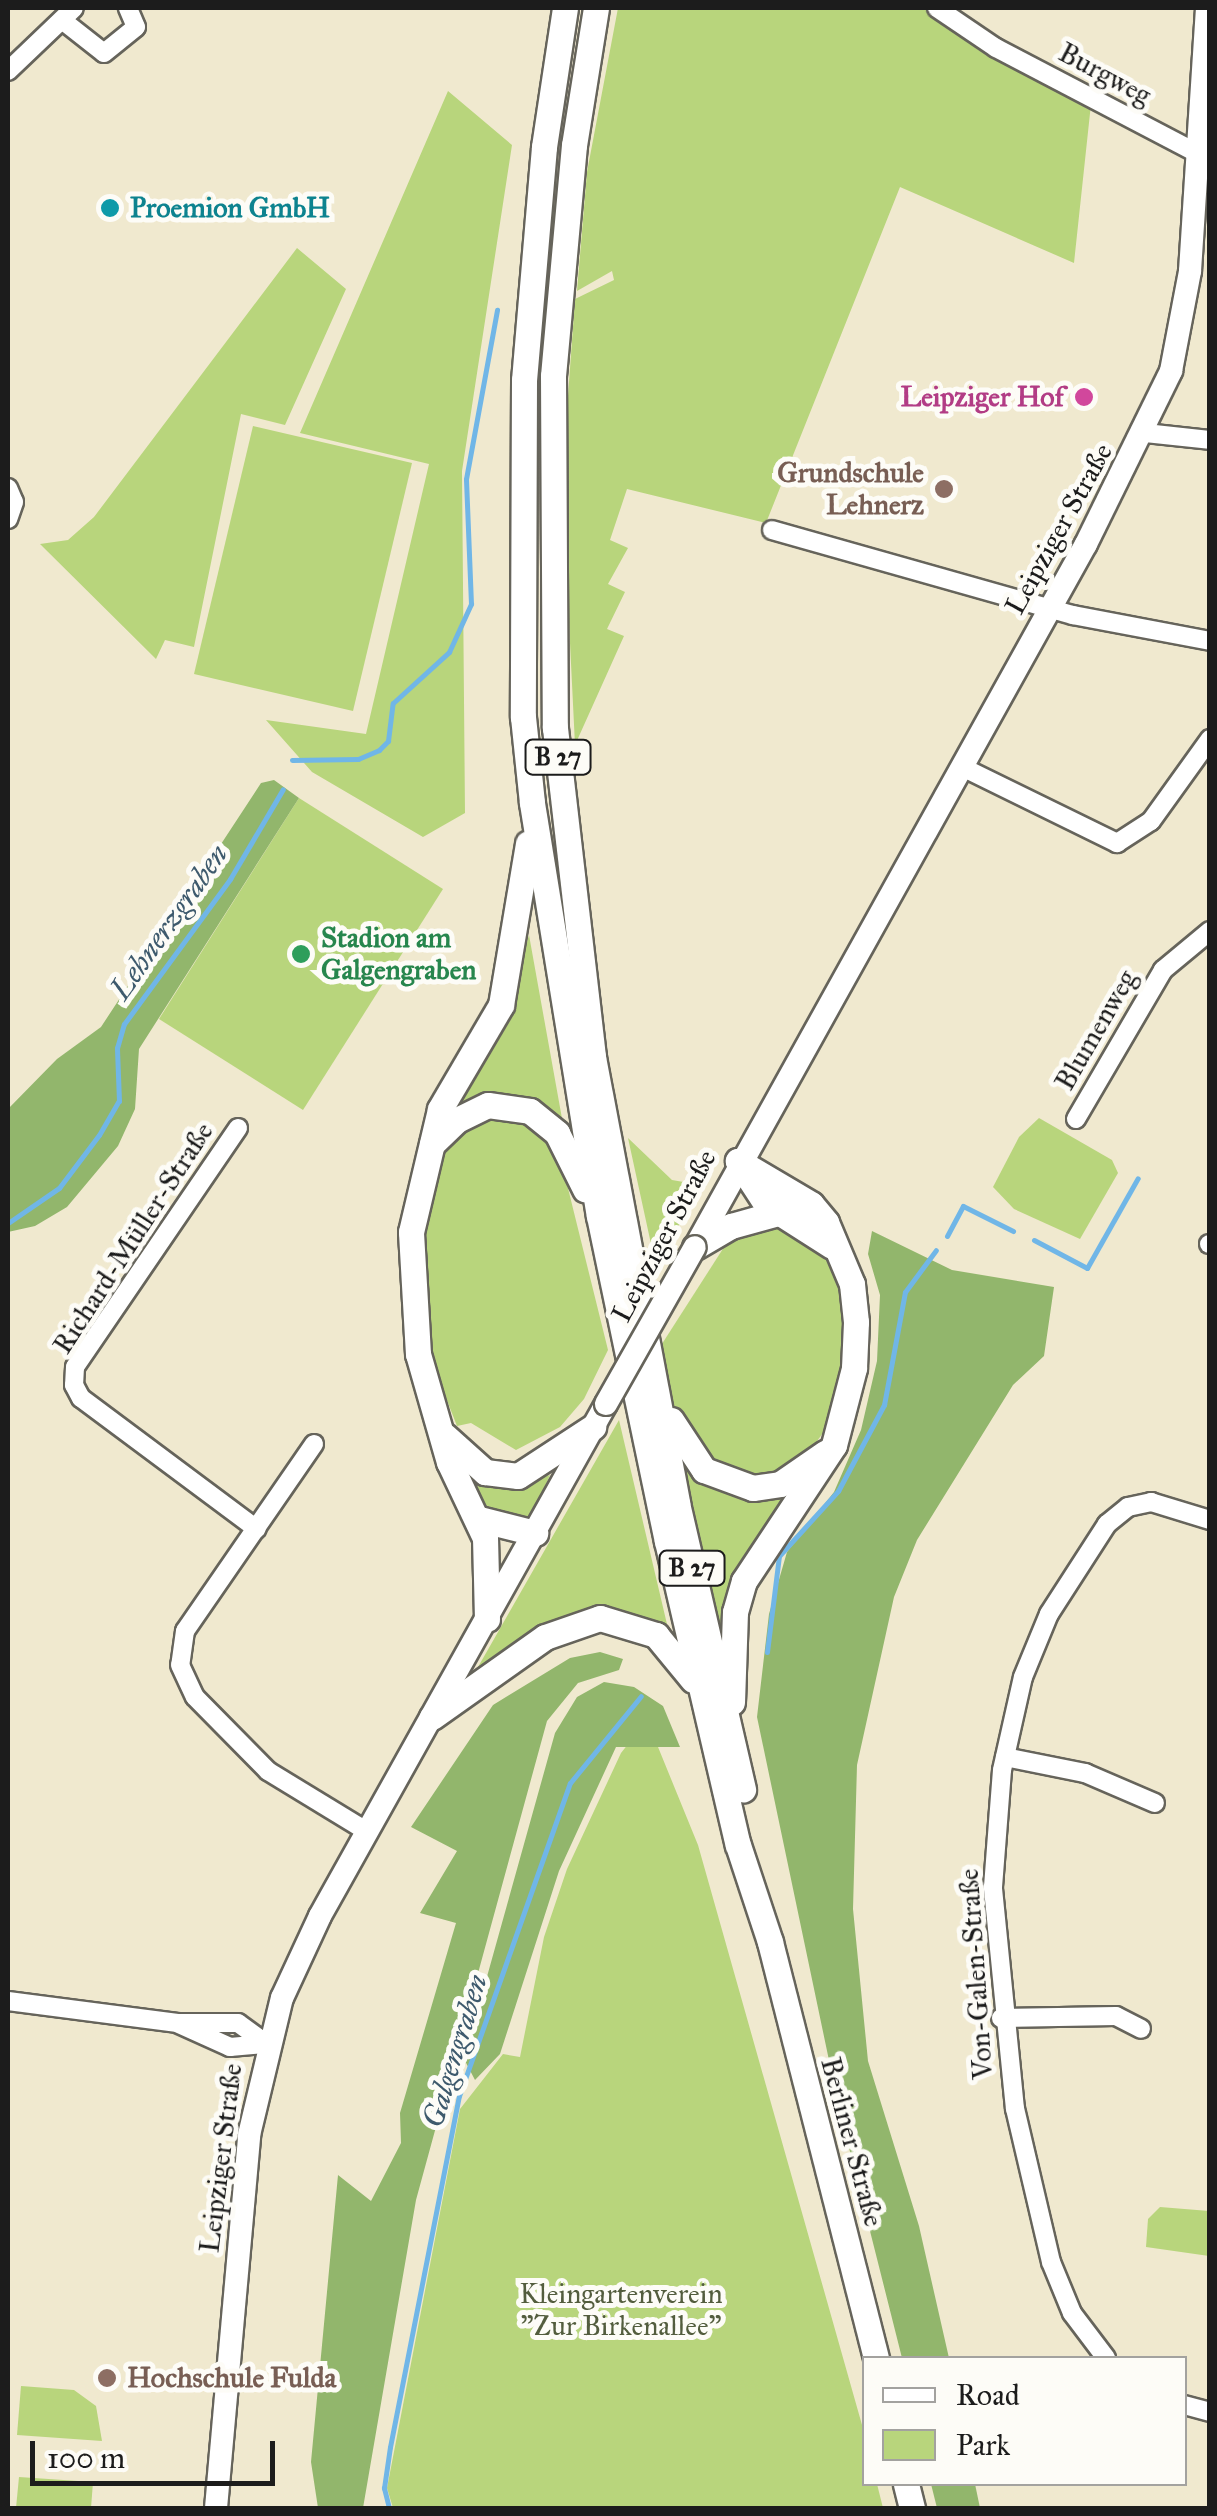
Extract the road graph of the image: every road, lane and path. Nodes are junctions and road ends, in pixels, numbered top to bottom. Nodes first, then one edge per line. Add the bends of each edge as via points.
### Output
1 (128, 8) edge
2 (565, 8) edge
3 (596, 8) edge
4 (938, 8) edge
5 (1207, 8) edge
6 (68, 14) edge
7 (8, 71) edge
8 (1199, 154) junction
9 (1145, 434) junction
10 (1210, 440) edge
11 (8, 488) edge
12 (8, 520) edge
13 (772, 530) dead end
14 (1051, 606) junction
15 (1210, 641) edge
16 (1210, 739) edge
17 (962, 767) junction
18 (532, 803) junction
19 (1210, 931) edge
20 (1076, 1119) dead end
21 (238, 1128) dead end
22 (432, 1144) junction
23 (738, 1161) junction
24 (778, 1214) junction
25 (599, 1216) junction
26 (699, 1238) junction
27 (843, 1256) junction
28 (659, 1397) junction
29 (594, 1427) junction
30 (449, 1443) junction
31 (314, 1444) dead end
32 (834, 1445) junction
33 (479, 1519) junction
34 (1210, 1520) edge
35 (257, 1529) junction
36 (535, 1533) junction
37 (487, 1619) junction
38 (702, 1694) junction
39 (432, 1717) junction
40 (731, 1737) junction
41 (1004, 1757) junction
42 (1155, 1803) dead end
43 (368, 1832) junction
44 (770, 1942) junction
45 (8, 2001) edge
46 (1002, 2018) junction
47 (1140, 2029) dead end
48 (267, 2044) junction
49 (875, 2356) edge
50 (1105, 2356) edge
51 (216, 2508) edge

1 - 6 street via 136,26 104,53
2 - 18 highway, B 27 via 529,312 521,546 523,717
3 - 28 highway, B 27 via 556,314 549,562 571,902
4 - 8 street, Burgweg via 996,48
5 - 8 main road, Leipziger Straße
6 - 7 street
8 - 9 main road, Leipziger Straße via 1182,333
9 - 10 street
9 - 14 main road, Leipziger Straße
11 - 12 street via 14,502
13 - 14 street
14 - 15 street
14 - 17 main road, Leipziger Straße
16 - 17 street via 1151,821 1116,843
17 - 23 main road, Leipziger Straße
18 - 22 highway via 518,937 501,1005 440,1109
18 - 25 highway, B 27
19 - 20 street, Blumenweg via 1163,970
21 - 35 street, Richard-Müller-Straße via 75,1368 74,1385 81,1398
22 - 25 highway via 457,1120 488,1105 530,1111 556,1133
22 - 30 highway via 414,1203 410,1272 418,1354
23 - 24 highway
23 - 26 main road, Leipziger Straße
23 - 27 highway via 811,1204
24 - 26 highway
24 - 27 highway via 816,1231
25 - 38 highway, B 27
26 - 29 main road, Leipziger Straße, bridge
27 - 32 highway via 856,1322 854,1368
28 - 32 highway via 686,1448 728,1482 753,1488 780,1484
28 - 40 highway, B 27
29 - 30 highway via 518,1476 485,1472
29 - 36 main road, Leipziger Straße
30 - 33 highway
31 - 35 street
32 - 40 highway via 744,1581 735,1612
33 - 36 highway
33 - 37 highway via 490,1558
34 - 41 street, Von-Galen-Straße via 1151,1502 1128,1507 1108,1524 1049,1614 1023,1677
35 - 43 street via 185,1631 179,1644 184,1680 268,1771
36 - 37 main road, Leipziger Straße
37 - 39 main road, Leipziger Straße
38 - 39 highway via 656,1635 600,1618 545,1638
38 - 44 highway, B 27
39 - 43 main road, Leipziger Straße
40 - 44 highway, B 27
41 - 42 street via 1085,1773
41 - 46 street, Von-Galen-Straße via 992,1888
43 - 48 main road, Leipziger Straße via 304,1946
44 - 49 highway, Berliner Straße / B 27
45 - 48 street via 178,2023 230,2047
46 - 47 street via 1116,2016
46 - 50 street, Von-Galen-Straße via 1015,2109 1052,2262 1072,2312
48 - 51 main road, Leipziger Straße via 246,2152

